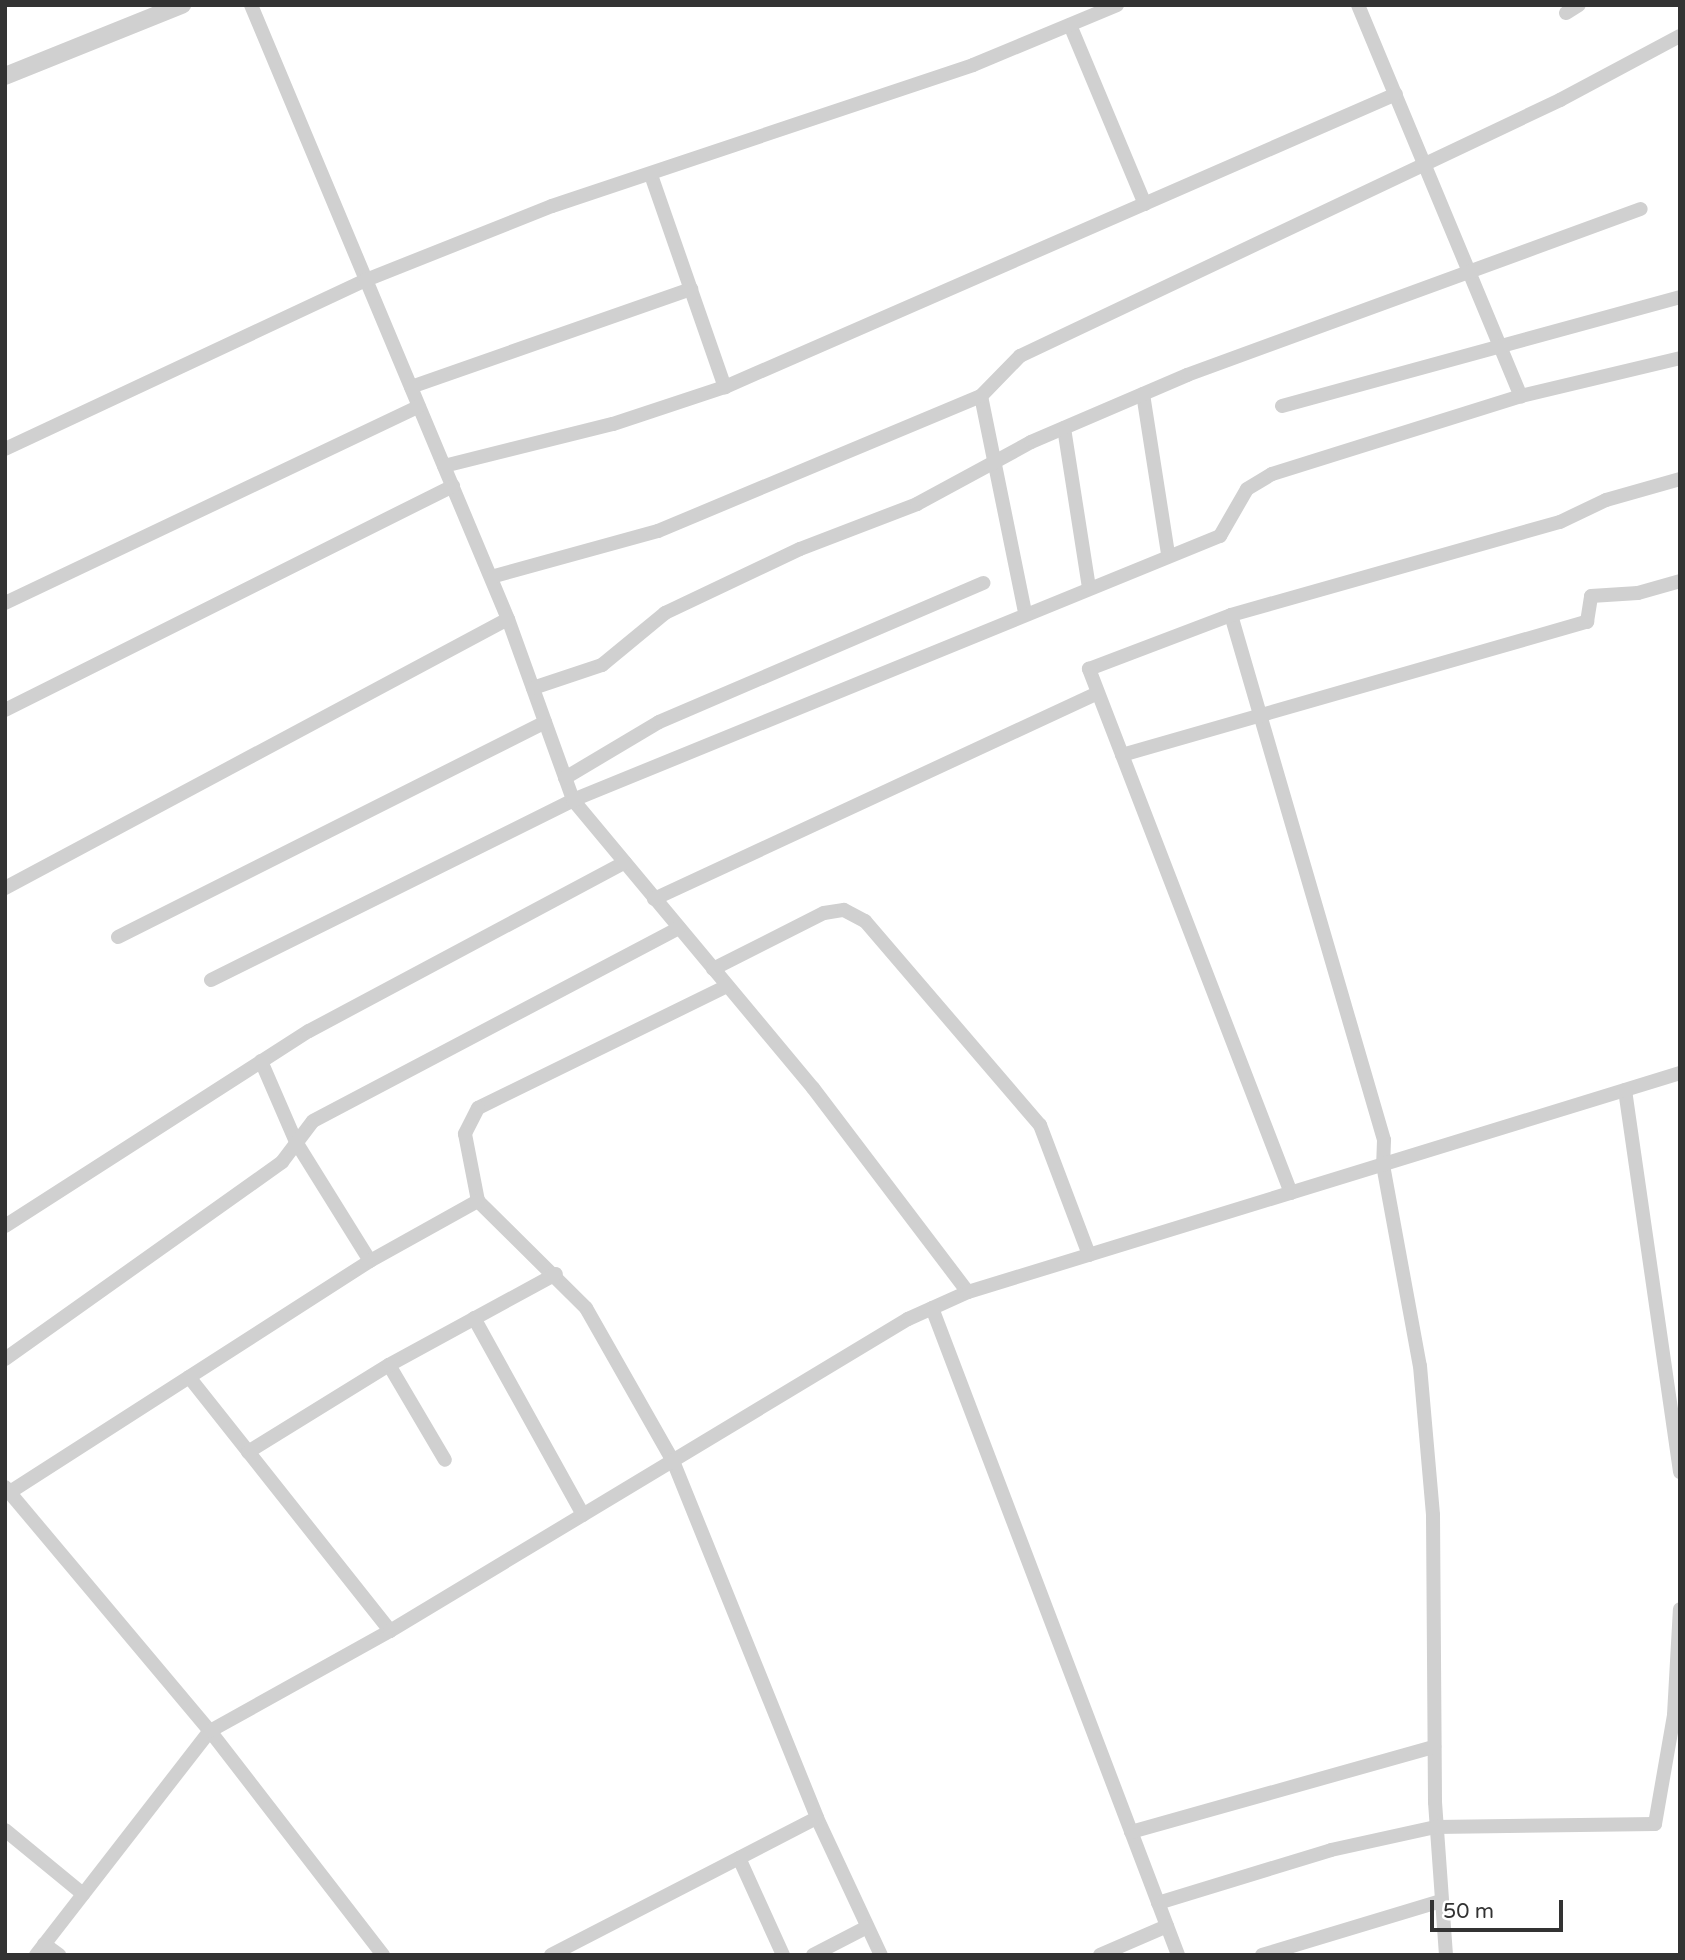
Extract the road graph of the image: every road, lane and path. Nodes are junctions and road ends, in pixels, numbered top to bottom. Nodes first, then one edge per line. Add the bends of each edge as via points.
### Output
1 (182, 5) edge
2 (251, 5) edge
3 (1117, 5) edge
4 (1358, 5) edge
5 (1070, 25) junction
6 (1680, 36) edge
7 (5, 76) edge
8 (1396, 94) junction
9 (1425, 163) junction
10 (651, 175) junction
11 (1145, 204) junction
12 (1641, 209) dead end
13 (1469, 271) junction
14 (366, 279) junction
15 (691, 289) junction
16 (1680, 297) edge
17 (1499, 344) junction
18 (1680, 358) edge
19 (411, 387) junction
20 (725, 387) junction
21 (1143, 394) junction
22 (981, 397) junction
23 (1521, 397) junction
24 (419, 406) junction
25 (1283, 407) dead end
26 (1063, 428) junction
27 (5, 449) edge
28 (993, 459) junction
29 (444, 466) junction
30 (1680, 479) edge
31 (453, 486) junction
32 (1168, 554) junction
33 (491, 577) junction
34 (1680, 581) edge
35 (983, 583) dead end
36 (1089, 587) junction
37 (5, 603) edge
38 (1025, 613) junction
39 (1231, 615) junction
40 (508, 619) junction
41 (533, 688) junction
42 (1098, 693) junction
43 (5, 710) edge
44 (1259, 719) junction
45 (545, 722) junction
46 (1122, 755) junction
47 (565, 778) junction
48 (573, 800) junction
49 (625, 862) junction
50 (5, 888) edge
51 (654, 899) junction
52 (679, 928) junction
53 (118, 937) dead end
54 (713, 969) junction
55 (211, 980) dead end
56 (727, 986) junction
57 (261, 1061) junction
58 (1680, 1073) edge
59 (1625, 1090) junction
60 (296, 1142) junction
61 (1383, 1165) junction
62 (1290, 1193) junction
63 (478, 1201) junction
64 (5, 1226) edge
65 (1089, 1255) junction
66 (370, 1261) junction
67 (556, 1274) junction
68 (968, 1292) junction
69 (932, 1308) junction
70 (474, 1318) junction
71 (5, 1359) edge
72 (388, 1365) junction
73 (189, 1377) junction
74 (248, 1452) junction
75 (445, 1460) dead end
76 (673, 1461) junction
77 (1680, 1472) edge
78 (8, 1489) edge
79 (583, 1515) junction
80 (1680, 1609) edge
81 (390, 1631) junction
82 (1677, 1714) edge
83 (210, 1731) junction
84 (1434, 1747) junction
85 (817, 1818) junction
86 (1436, 1827) junction
87 (5, 1830) edge
88 (1131, 1832) junction
89 (739, 1858) junction
90 (83, 1894) junction
91 (1441, 1901) junction
92 (1158, 1903) junction
93 (1167, 1926) junction
94 (867, 1927) junction
95 (40, 1949) edge
96 (59, 1955) edge
97 (383, 1955) edge
98 (551, 1955) edge
99 (783, 1955) edge
100 (813, 1955) edge
101 (881, 1955) edge
102 (1100, 1955) edge
103 (1178, 1955) edge
104 (1262, 1955) edge
105 (1446, 1955) edge

1 - 7 street
2 - 14 street
3 - 5 street
4 - 8 street
5 - 10 street via 972,65
5 - 11 street
6 - 9 street
8 - 9 street
8 - 11 street
9 - 13 street
9 - 22 street via 1020,356
10 - 14 street
10 - 15 street
11 - 20 street
12 - 13 street
13 - 17 street
13 - 21 street
14 - 19 street
14 - 27 street
15 - 19 street
15 - 20 street
16 - 17 street
17 - 23 street
17 - 25 street
18 - 23 street
19 - 24 street
20 - 29 street via 613,424
21 - 26 street
21 - 32 street
22 - 28 street
22 - 33 street via 658,531
23 - 32 street via 1272,474 1247,489 1220,536
24 - 29 street
24 - 37 street
26 - 28 street
26 - 36 street
28 - 38 street
28 - 41 street via 917,504 800,549 665,613 602,665
29 - 31 street
30 - 39 street via 1606,500 1560,522
31 - 33 street
31 - 43 street
32 - 36 street
33 - 40 street
34 - 44 street via 1639,593 1591,596 1587,622
35 - 47 street via 659,722
36 - 38 street
38 - 48 street
39 - 42 street via 1089,669
39 - 44 street
40 - 41 street
40 - 50 street
41 - 45 street
42 - 46 street
42 - 51 street
44 - 46 street
44 - 61 street via 1384,1140
45 - 47 street
45 - 53 street
46 - 62 street
47 - 48 street
48 - 49 street
48 - 55 street
49 - 51 street
49 - 57 street
51 - 52 street
52 - 54 street
52 - 60 street via 313,1121
54 - 56 street
54 - 65 street via 824,914 844,910 865,921 1040,1125
56 - 63 street via 469,1116 465,1134
56 - 68 street
57 - 60 street
57 - 64 street
58 - 59 street
59 - 61 street
59 - 77 street
60 - 66 street
60 - 71 street via 282,1162
61 - 62 street
61 - 84 street via 1420,1366 1433,1515
62 - 65 street
63 - 66 street
63 - 67 street
65 - 68 street
66 - 73 street
67 - 70 street
67 - 76 street via 586,1308
68 - 69 street
69 - 76 street
69 - 88 street
70 - 72 street
70 - 79 street
72 - 74 street
72 - 75 street
73 - 74 street
73 - 78 street
74 - 81 street
76 - 79 street
76 - 85 street
78 - 83 street
79 - 81 street
80 - 82 street
81 - 83 street
82 - 86 street via 1662,1816 1655,1824
83 - 90 street
83 - 97 street
84 - 86 street
84 - 88 street
85 - 89 street
85 - 94 street
86 - 91 street
86 - 92 street via 1331,1850
87 - 90 street
88 - 92 street
89 - 98 street
89 - 99 street
90 - 95 street
91 - 104 street
91 - 105 street
92 - 93 street
93 - 102 street
93 - 103 street
94 - 100 street
94 - 101 street
95 - 96 street

